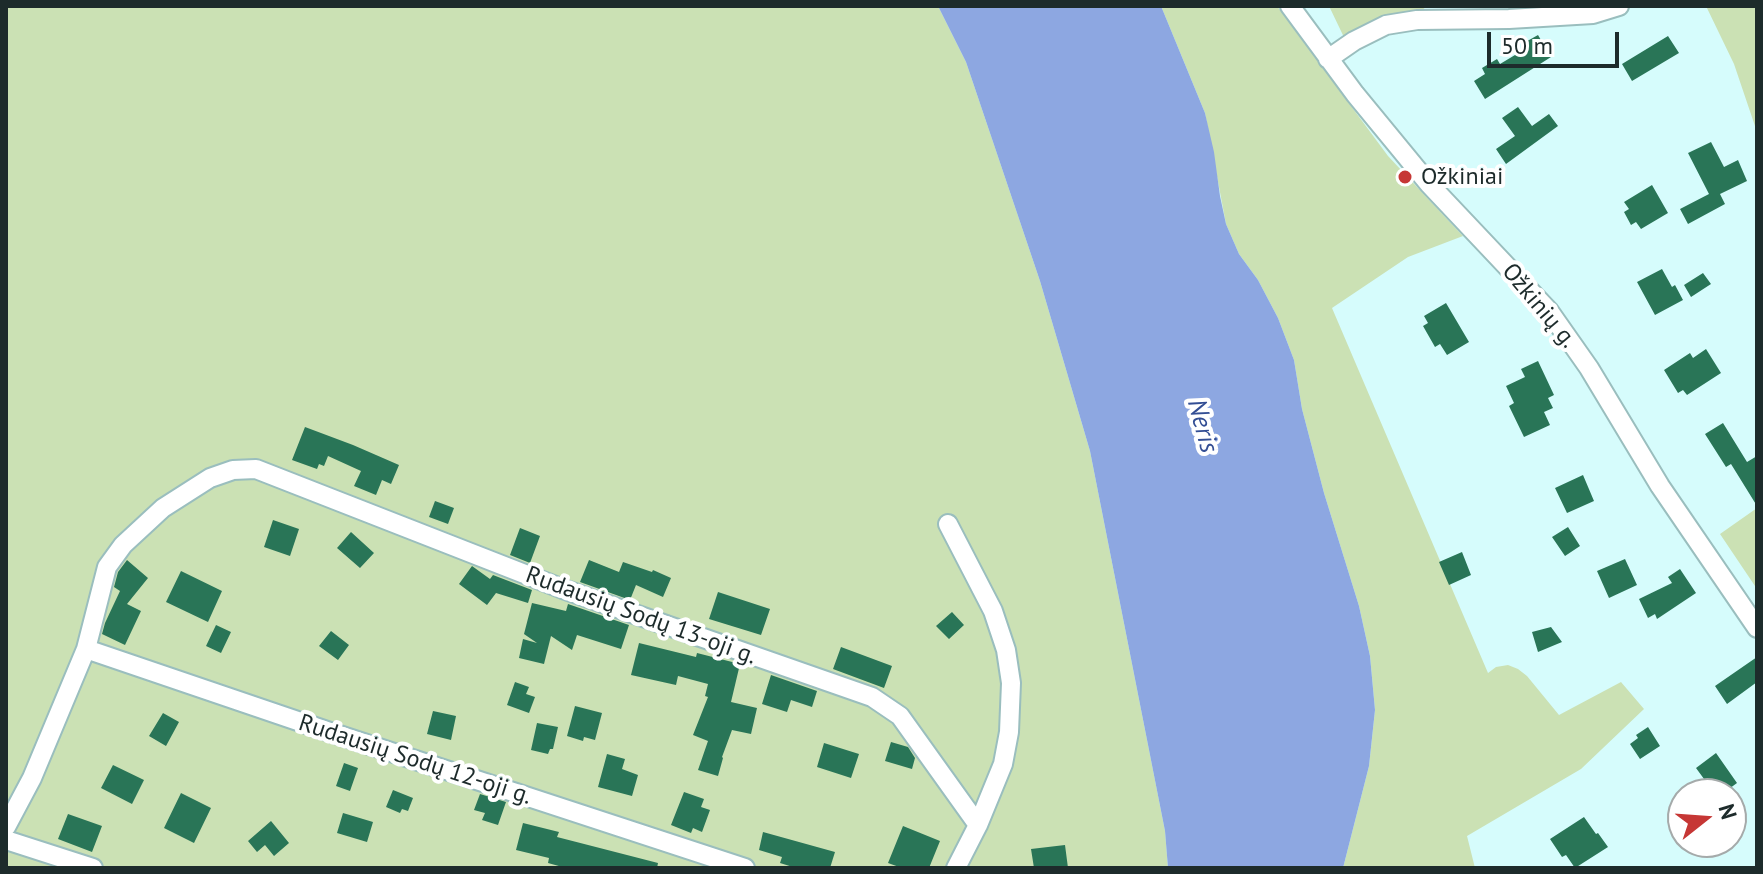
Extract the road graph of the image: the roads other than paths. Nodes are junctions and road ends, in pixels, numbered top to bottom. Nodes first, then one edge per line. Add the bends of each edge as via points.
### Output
1 (1290, 6) edge
2 (1619, 6) edge
3 (1328, 59) junction
4 (948, 524) dead end
5 (1757, 628) edge
6 (86, 649) junction
7 (978, 825) junction
8 (6, 827) edge
9 (6, 840) edge
10 (93, 868) edge
11 (745, 868) edge
12 (956, 868) edge

1 - 3 street, Ožkinių g.
2 - 3 street via 1593,14 1386,25
3 - 5 street, Ožkinių g. via 1429,184 1549,311
4 - 7 street via 993,611 1011,683 1003,764
6 - 7 street, Rudausių Sodų 13-oji g. via 107,567 123,545 163,508 210,478 256,469 563,589 872,697 900,716
6 - 8 street
6 - 11 street, Rudausių Sodų 12-oji g.
7 - 12 street
9 - 10 street

